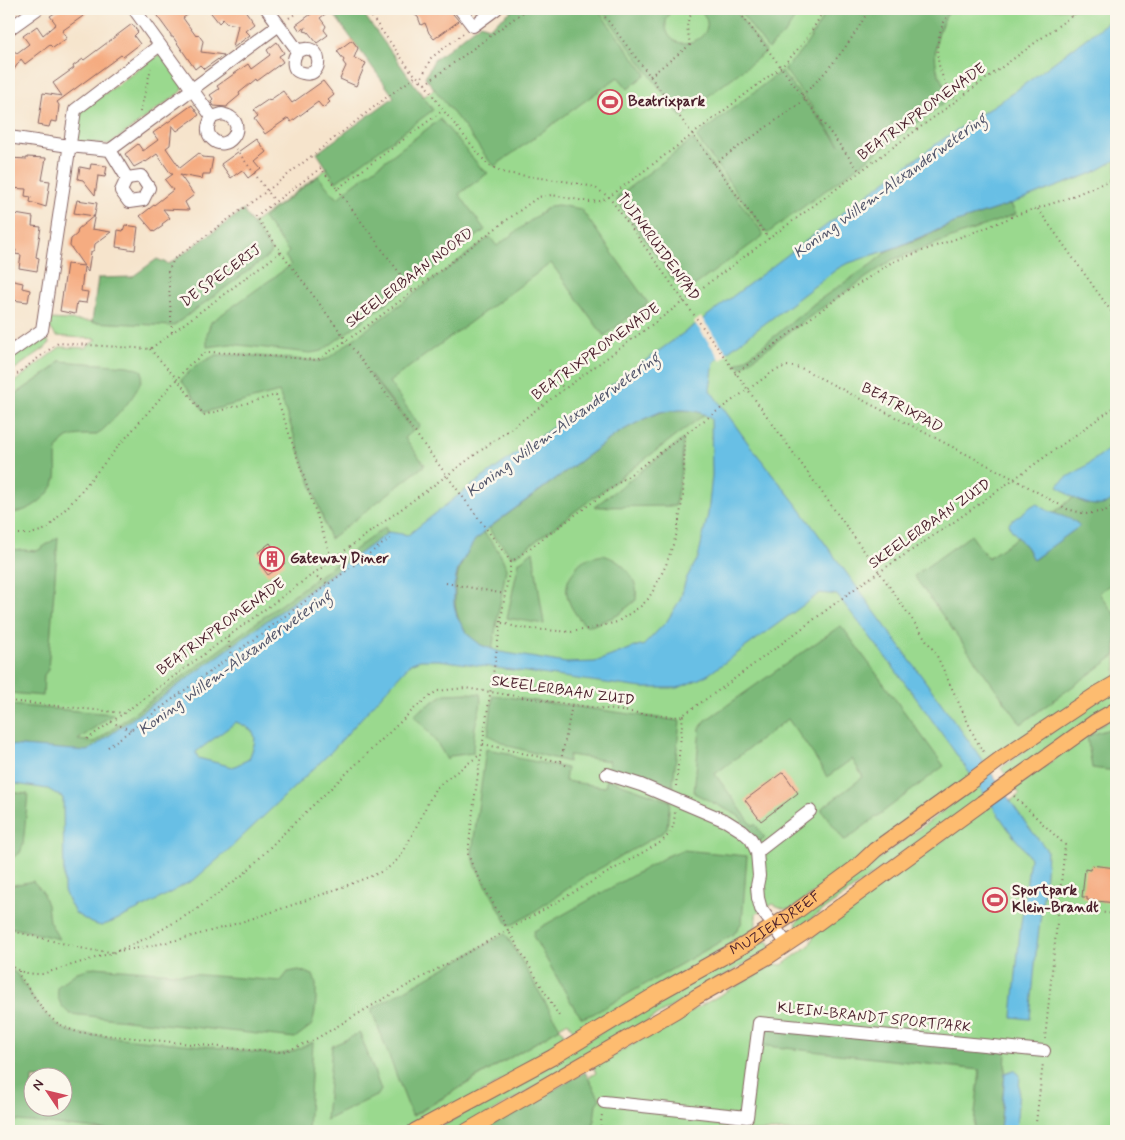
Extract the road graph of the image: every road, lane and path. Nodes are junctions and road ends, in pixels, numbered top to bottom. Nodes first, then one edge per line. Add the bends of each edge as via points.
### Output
1 (37, 9) edge
2 (134, 9) edge
3 (267, 9) edge
4 (302, 9) edge
5 (366, 9) edge
6 (460, 9) edge
7 (496, 9) edge
8 (528, 9) edge
9 (598, 9) edge
10 (695, 9) edge
11 (737, 9) edge
12 (824, 9) edge
13 (869, 9) edge
14 (952, 9) edge
15 (1064, 9) edge
16 (1081, 9) edge
17 (1072, 16) junction
18 (279, 25) junction
19 (473, 26) junction
20 (9, 30) edge
21 (160, 45) junction
22 (298, 52) dead end
23 (149, 54) junction
24 (781, 67) junction
25 (416, 76) junction
26 (650, 76) junction
27 (420, 81) junction
28 (425, 84) junction
29 (192, 89) junction
30 (802, 95) junction
31 (805, 100) junction
32 (956, 101) junction
33 (443, 110) junction
34 (212, 117) junction
35 (143, 125) junction
36 (692, 135) junction
37 (9, 136) edge
38 (231, 141) junction
39 (69, 146) junction
40 (110, 150) junction
41 (714, 164) junction
42 (860, 172) junction
43 (127, 178) dead end
44 (1116, 178) edge
45 (337, 189) junction
46 (267, 191) junction
47 (608, 197) junction
48 (276, 202) junction
49 (1038, 209) junction
50 (769, 239) junction
51 (281, 252) junction
52 (413, 291) junction
53 (684, 302) junction
54 (1111, 311) junction
55 (1116, 312) edge
56 (1116, 318) edge
57 (172, 333) junction
58 (346, 340) junction
59 (150, 348) junction
60 (9, 353) edge
61 (550, 370) dead end
62 (735, 374) junction
63 (177, 379) junction
64 (9, 380) edge
65 (564, 389) junction
66 (747, 390) junction
67 (1116, 406) edge
68 (685, 434) junction
69 (446, 476) junction
70 (1014, 479) junction
71 (1116, 504) edge
72 (9, 534) edge
73 (392, 537) dead end
74 (332, 560) junction
75 (511, 562) junction
76 (880, 573) junction
77 (313, 574) junction
78 (446, 583) dead end
79 (328, 584) junction
80 (505, 594) junction
81 (501, 623) junction
82 (228, 637) junction
83 (231, 656) junction
84 (1116, 683) edge
85 (490, 692) junction
86 (9, 701) edge
87 (572, 704) junction
88 (1116, 710) edge
89 (124, 713) junction
90 (684, 715) junction
91 (111, 722) junction
92 (131, 730) junction
93 (88, 739) dead end
94 (483, 744) junction
95 (108, 747) dead end
96 (481, 754) junction
97 (561, 762) junction
98 (567, 766) dead end
99 (608, 774) dead end
100 (675, 799) junction
101 (810, 811) dead end
102 (757, 852) junction
103 (1058, 908) dead end
104 (1116, 914) edge
105 (773, 926) junction
106 (9, 930) edge
107 (508, 930) junction
108 (787, 944) junction
109 (115, 952) junction
110 (9, 964) edge
111 (19, 971) junction
112 (559, 1016) dead end
113 (1044, 1051) joint
114 (604, 1102) dead end
115 (415, 1131) edge
116 (467, 1131) edge
117 (1035, 1131) edge

1 - 20 street
2 - 21 street
3 - 18 street
4 - 18 path
5 - 25 path, TUINKRUIDENPAD
6 - 19 street
7 - 19 street
8 - 28 path
9 - 26 path
10 - 26 path via 686,27 690,45
11 - 24 path
12 - 24 path, SKEELERBAAN NOORD via 806,40
13 - 30 path via 838,57
14 - 32 path via 939,35 937,57 941,74
15 - 17 path
16 - 17 path, BEATRIXPROMENADE
17 - 32 path, BEATRIXPROMENADE
18 - 22 street
18 - 29 street
19 - 27 path via 431,58
21 - 23 street
21 - 29 street
23 - 35 path via 153,59 139,119
23 - 39 street via 75,110
24 - 30 path
24 - 36 path, SKEELERBAAN NOORD
25 - 27 path, TUINKRUIDENPAD
25 - 46 path
26 - 36 path
27 - 28 path, TUINKRUIDENPAD
28 - 33 path, TUINKRUIDENPAD
29 - 34 street
29 - 35 street
30 - 31 path
31 - 41 path
31 - 42 path
32 - 42 path, BEATRIXPROMENADE
33 - 45 path
33 - 47 path, TUINKRUIDENPAD via 488,165 505,173 594,187
34 - 38 street via 207,125 208,135 215,142
34 - 38 street via 222,114 232,117 236,134
35 - 40 street
36 - 41 path
36 - 47 path, SKEELERBAAN NOORD
37 - 39 street
38 - 46 path
39 - 40 street
39 - 60 street via 42,330
40 - 43 street
41 - 50 path
42 - 50 path, BEATRIXPROMENADE
44 - 49 path
45 - 48 path, DE SPECERIJ via 321,168
45 - 52 path
46 - 48 path
46 - 57 path via 174,260 168,272
47 - 52 path, SKEELERBAAN NOORD via 590,202 552,195 538,197
47 - 53 path, TUINKRUIDENPAD
48 - 51 path, DE SPECERIJ via 256,216
49 - 54 path
49 - 62 path via 892,262
50 - 53 path, BEATRIXPROMENADE
51 - 57 path, DE SPECERIJ
51 - 58 path
52 - 58 path, SKEELERBAAN NOORD
53 - 62 path, TUINKRUIDENPAD
53 - 65 path, BEATRIXPROMENADE
54 - 55 path
54 - 56 path
57 - 59 path, DE SPECERIJ
58 - 63 path, SKEELERBAAN NOORD via 317,360 206,352
58 - 69 path
59 - 63 path
59 - 64 path via 58,343
61 - 65 path
62 - 66 path, TUINKRUIDENPAD
63 - 72 path, SKEELERBAAN NOORD via 47,529 31,534
63 - 74 path via 204,415 276,395
65 - 69 path, BEATRIXPROMENADE
66 - 68 path, BEATRIXPAD
66 - 70 path, BEATRIXPAD via 774,370 787,366 801,368
66 - 76 path, TUINKRUIDENPAD
67 - 70 path, SKEELERBAAN ZUID
68 - 75 path, BEATRIXPAD
68 - 81 path via 683,496 677,533 666,565 648,599 617,622 571,632 520,628
69 - 74 path, BEATRIXPROMENADE
69 - 75 path
70 - 71 path, BEATRIXPAD via 1068,509 1086,514 1105,511
70 - 76 path, SKEELERBAAN ZUID
73 - 79 path
74 - 77 path, BEATRIXPROMENADE
75 - 80 path
76 - 90 path, SKEELERBAAN ZUID
77 - 79 path
77 - 82 path, BEATRIXPROMENADE
78 - 80 path
79 - 83 path
80 - 81 path
81 - 85 path
82 - 83 path
82 - 89 path, BEATRIXPROMENADE
83 - 92 path
84 - 105 main road, MUZIEKDREEF, bridge via 1004,757
85 - 87 path, SKEELERBAAN ZUID
85 - 94 path
85 - 109 path, SKEELERBAAN ZUID via 465,688 437,692 416,707 244,874 197,909 151,936
86 - 89 path
87 - 90 path, SKEELERBAAN ZUID via 663,716
87 - 97 path
88 - 108 main road, MUZIEKDREEF, bridge
89 - 91 path, BEATRIXPROMENADE
90 - 100 path
91 - 92 path
91 - 93 path, BEATRIXPROMENADE
92 - 95 path
94 - 96 path
94 - 97 path
96 - 107 path via 468,854
96 - 109 path via 435,789 402,855 379,873 266,915 143,948
97 - 98 path
99 - 100 street
100 - 102 street via 742,831 751,839
100 - 107 path via 674,824 668,837
101 - 102 street
102 - 105 street via 758,898 761,909
103 - 104 path
105 - 108 street
105 - 115 main road, MUZIEKDREEF via 553,1057
106 - 109 path via 89,950
107 - 111 path via 314,1040 277,1052 77,1032 64,1027 47,1013
107 - 112 path
108 - 116 main road, MUZIEKDREEF
109 - 111 path, SKEELERBAAN ZUID via 42,974
110 - 111 path, SKEELERBAAN ZUID
113 - 114 street, KLEIN-BRANDT SPORTPARK via 759,1022 746,1117
113 - 117 path

